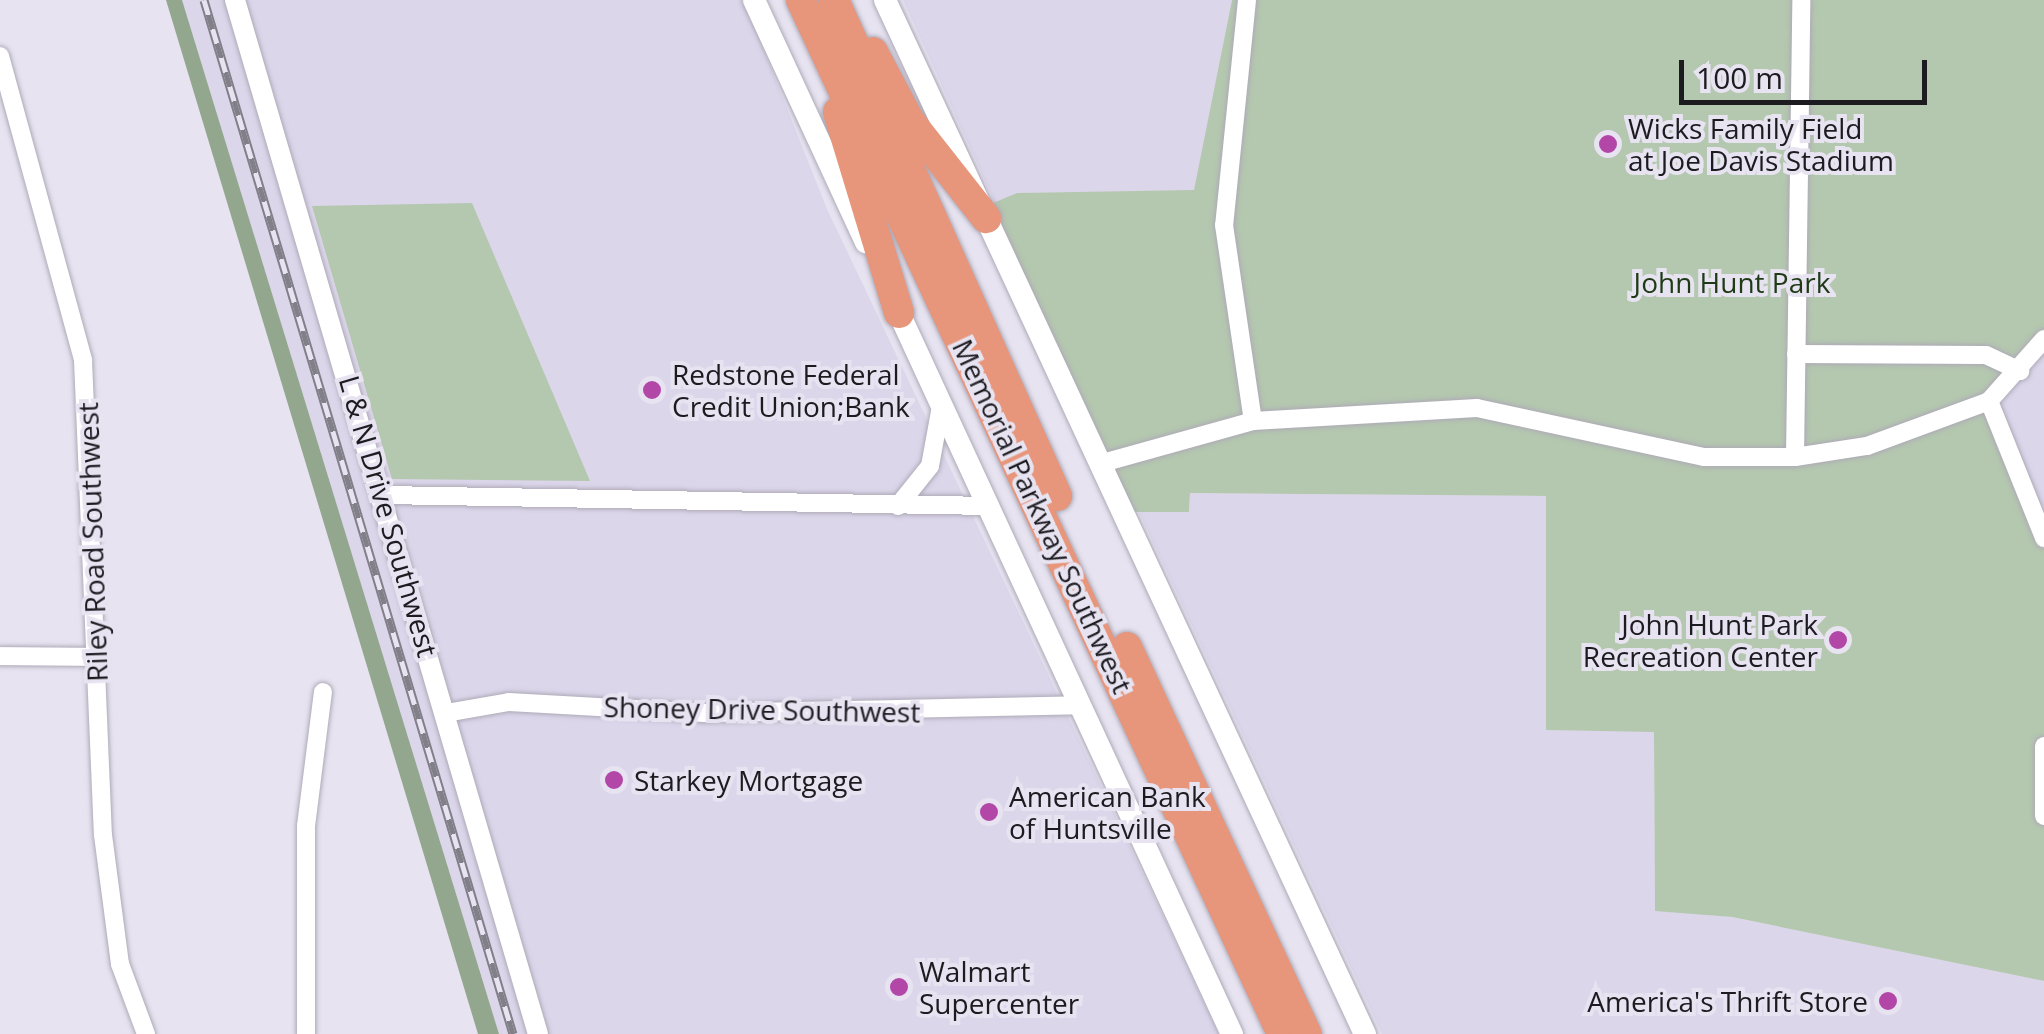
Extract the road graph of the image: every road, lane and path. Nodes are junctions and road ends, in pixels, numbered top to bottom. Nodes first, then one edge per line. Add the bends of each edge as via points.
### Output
1 (235, 0) edge
2 (754, 0) edge
3 (801, 0) edge
4 (838, 0) edge
5 (884, 0) edge
6 (1247, 0) edge
7 (1801, 0) edge
8 (0, 56) edge
9 (830, 60) junction
10 (986, 218) junction
11 (899, 313) junction
12 (2044, 339) edge
13 (1796, 354) junction
14 (2020, 372) junction
15 (1989, 401) junction
16 (941, 406) junction
17 (1253, 421) junction
18 (1795, 456) junction
19 (1100, 464) junction
20 (384, 496) junction
21 (898, 506) junction
22 (990, 506) junction
23 (2044, 538) edge
24 (0, 656) edge
25 (97, 657) junction
26 (323, 692) dead end
27 (1080, 705) junction
28 (446, 713) junction
29 (2044, 746) edge
30 (2044, 816) edge
31 (146, 1034) edge
32 (306, 1034) edge
33 (538, 1034) edge
34 (1232, 1034) edge
35 (1282, 1034) edge
36 (1306, 1034) edge
37 (1364, 1034) edge

1 - 20 street, L & N Drive Southwest
2 - 11 main road
3 - 9 highway, Memorial Parkway Southwest
4 - 10 highway via 910,120
4 - 36 highway, Memorial Parkway Southwest
5 - 10 main road
6 - 17 street via 1224,225
7 - 13 street
8 - 25 street, Riley Road Southwest via 83,360
9 - 11 highway
9 - 35 highway, Memorial Parkway Southwest
10 - 19 main road
11 - 16 main road
12 - 14 street
13 - 14 street via 1986,355
13 - 18 street
14 - 15 street
15 - 18 street via 1867,446
15 - 23 street
16 - 21 street via 930,466
16 - 22 main road
17 - 18 street via 1476,408 1704,457
17 - 19 street
19 - 37 main road
20 - 21 street
20 - 28 street, L & N Drive Southwest
21 - 22 street
22 - 27 main road
24 - 25 street
25 - 31 street, Riley Road Southwest via 111,902 120,964
26 - 32 street via 306,826
27 - 28 street, Shoney Drive Southwest via 705,713 509,702
27 - 34 main road
28 - 33 street, L & N Drive Southwest
29 - 30 street

